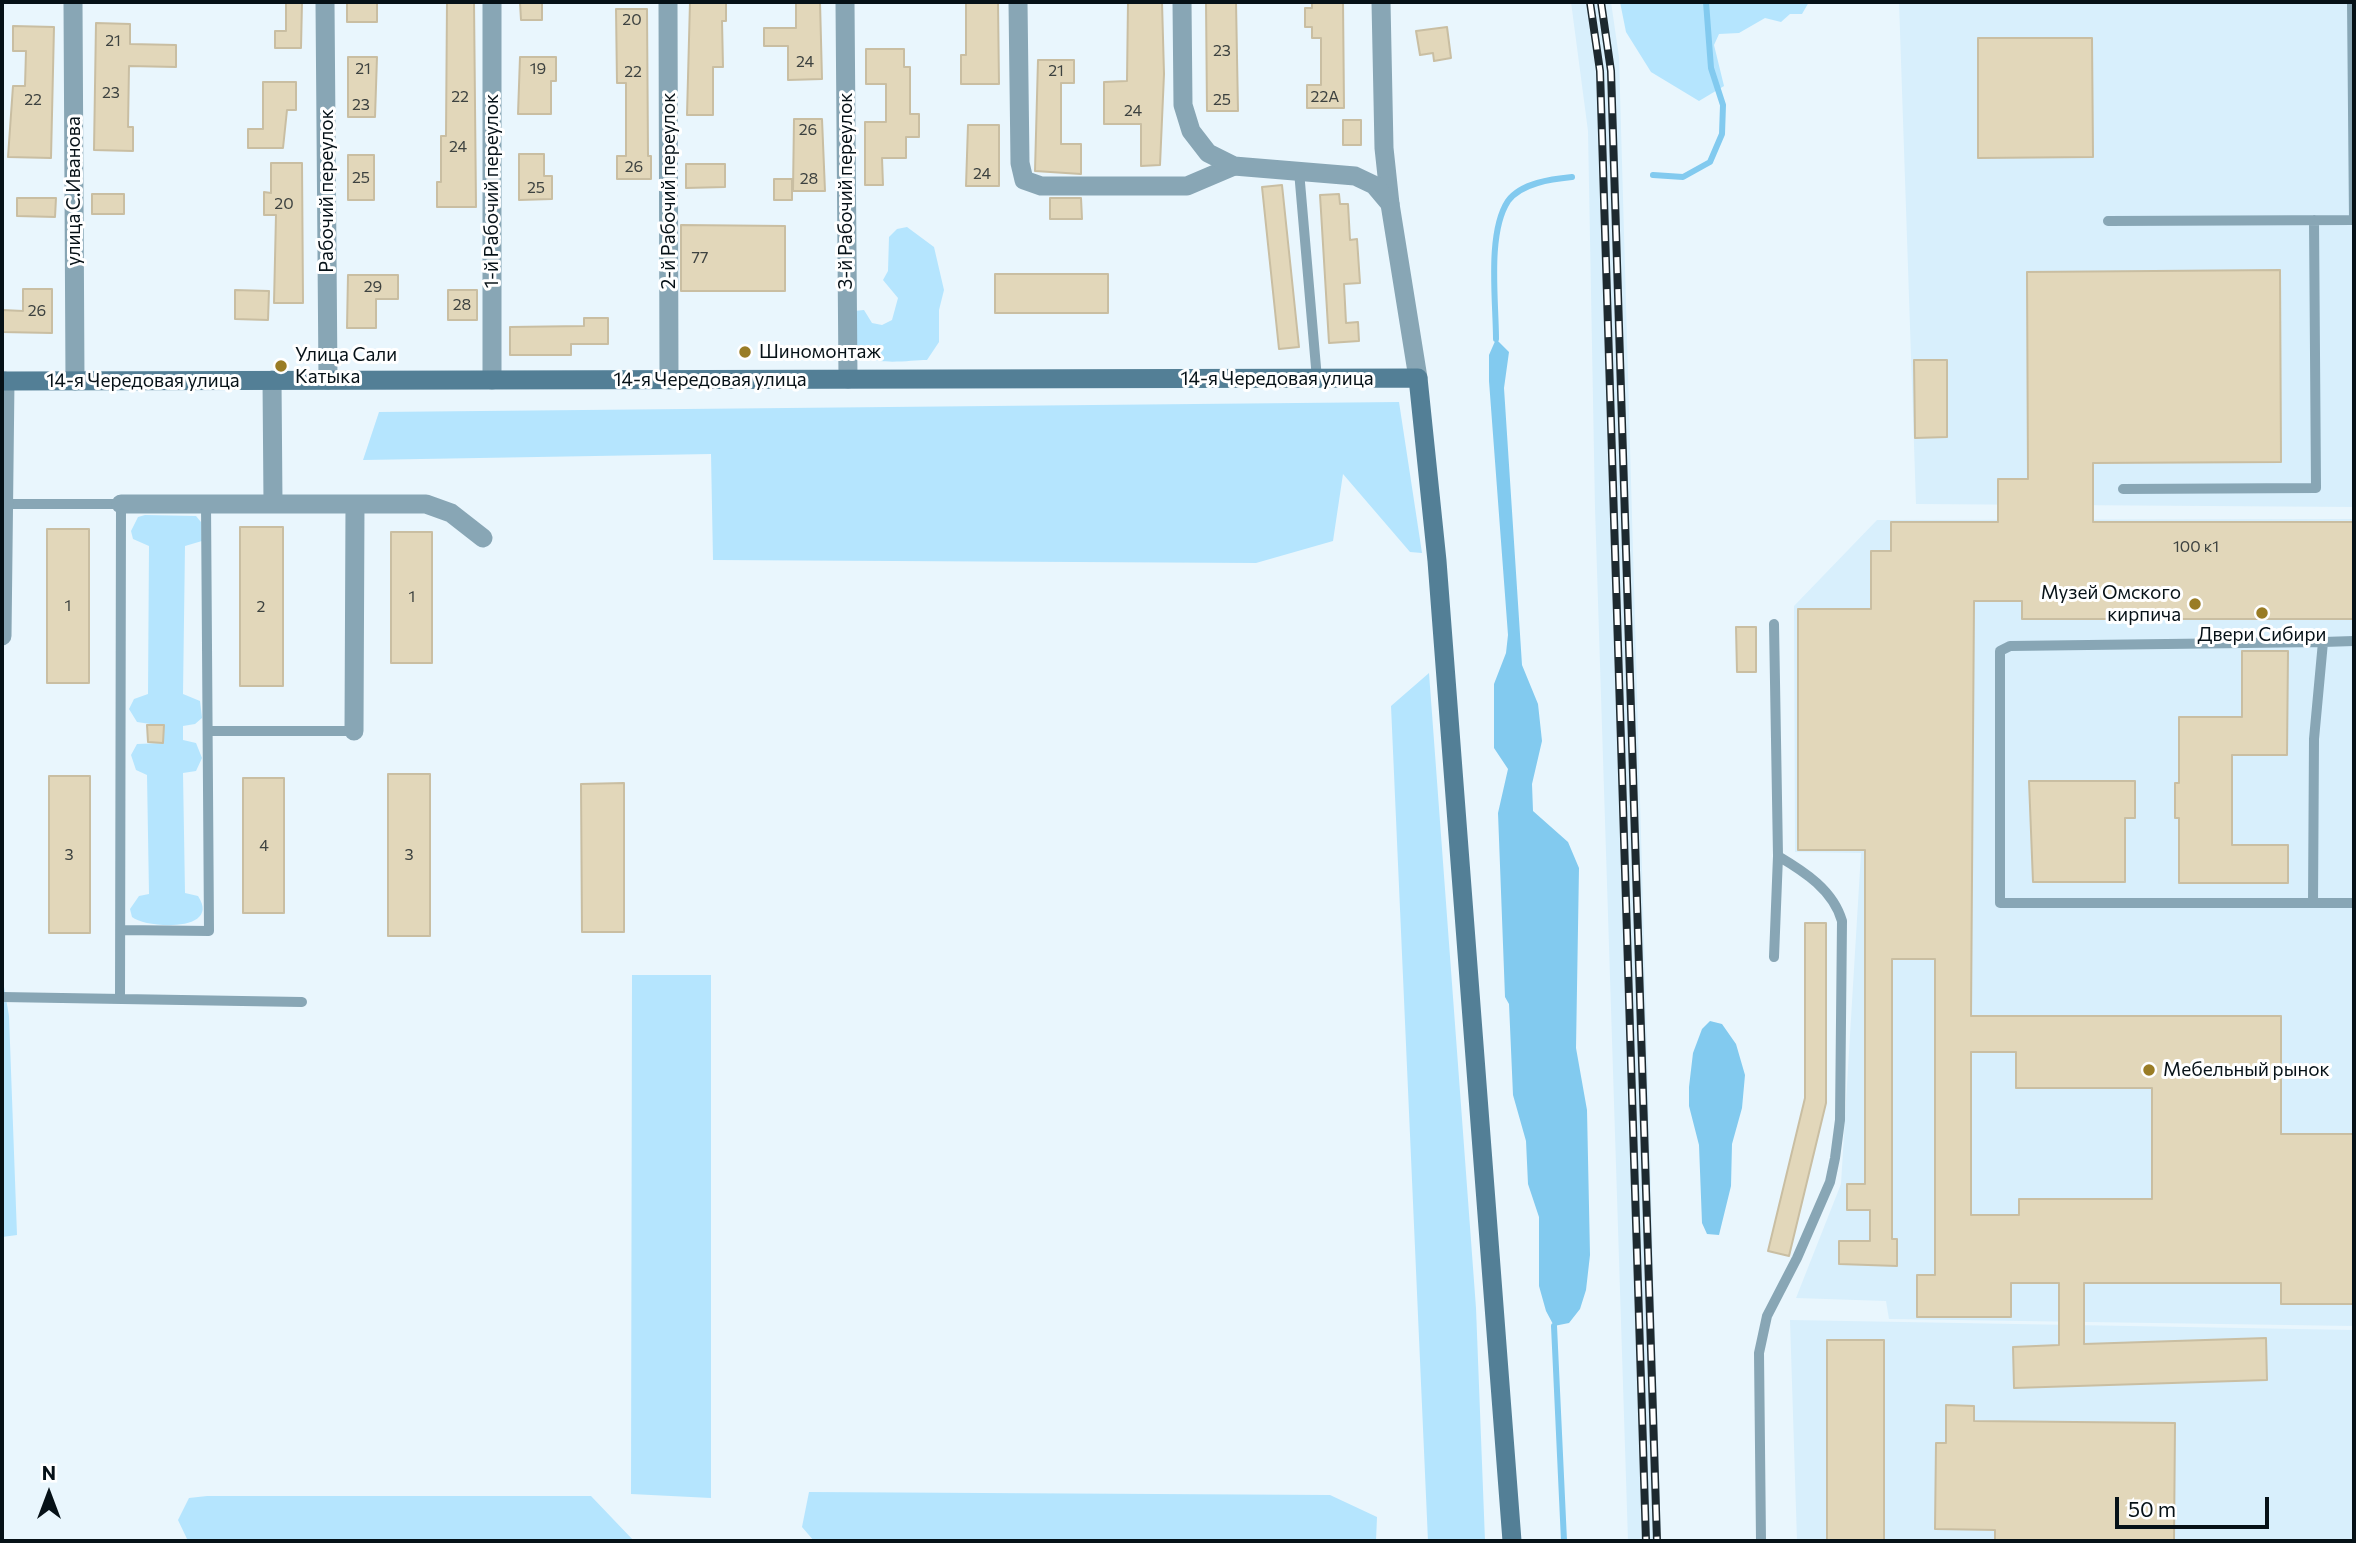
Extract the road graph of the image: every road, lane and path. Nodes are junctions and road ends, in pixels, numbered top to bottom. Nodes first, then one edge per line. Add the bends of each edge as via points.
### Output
1 (74, 2) edge
2 (325, 2) edge
3 (492, 2) edge
4 (668, 2) edge
5 (845, 2) edge
6 (1018, 2) edge
7 (1182, 2) edge
8 (1381, 2) edge
9 (2352, 2) edge
10 (1234, 166) junction
11 (1299, 171) junction
12 (1390, 204) junction
13 (2314, 220) junction
14 (2354, 220) edge
15 (2108, 222) dead end
16 (1418, 378) junction
17 (848, 379) junction
18 (1317, 379) junction
19 (272, 380) junction
20 (328, 380) junction
21 (492, 380) junction
22 (669, 380) junction
23 (3, 381) edge
24 (75, 381) junction
25 (2123, 489) dead end
26 (273, 503) junction
27 (4, 504) junction
28 (121, 504) junction
29 (206, 504) junction
30 (355, 504) junction
31 (482, 538) dead end
32 (1774, 624) dead end
33 (2, 636) edge
34 (2354, 641) edge
35 (2323, 642) junction
36 (208, 731) junction
37 (354, 731) joint
38 (1778, 856) junction
39 (2313, 903) junction
40 (2354, 903) edge
41 (121, 930) junction
42 (1774, 957) dead end
43 (2, 997) edge
44 (120, 999) junction
45 (302, 1002) dead end
46 (1512, 1541) edge
47 (1761, 1541) edge

1 - 24 street, улица С.Иванова
2 - 20 street, Рабочий переулок
3 - 21 street, 1-й Рабочий переулок
4 - 22 street, 2-й Рабочий переулок
5 - 17 street, 3-й Рабочий переулок
6 - 10 street via 1024,180 1041,186 1187,186
7 - 10 street via 1183,105 1191,131 1208,153
8 - 12 street via 1384,148
9 - 14 lane
10 - 11 street
11 - 12 street via 1355,176 1374,185
11 - 18 lane
12 - 16 street
13 - 14 lane
13 - 15 lane
13 - 25 lane via 2316,488
16 - 18 main road, 14-я Чередовая улица
16 - 46 main road via 1437,561
17 - 18 main road, 14-я Чередовая улица
17 - 22 main road, 14-я Чередовая улица
19 - 20 main road, 14-я Чередовая улица
19 - 24 main road, 14-я Чередовая улица
19 - 26 street
20 - 21 main road, 14-я Чередовая улица
21 - 22 main road, 14-я Чередовая улица
23 - 24 main road, 14-я Чередовая улица
23 - 27 street
26 - 29 street
26 - 30 street
27 - 28 lane
27 - 33 street
28 - 29 street
28 - 41 lane
29 - 36 lane
30 - 31 street via 426,504 452,513
30 - 37 street
32 - 38 lane
34 - 35 lane
35 - 39 lane via 2314,739
35 - 39 lane via 2010,646 2000,651 2000,903
36 - 37 lane
36 - 41 lane via 209,931
38 - 42 lane
38 - 47 lane via 1807,872 1837,905 1842,921 1840,1120 1830,1182 1772,1303 1759,1353
39 - 40 lane
41 - 44 lane
43 - 44 lane
44 - 45 lane

